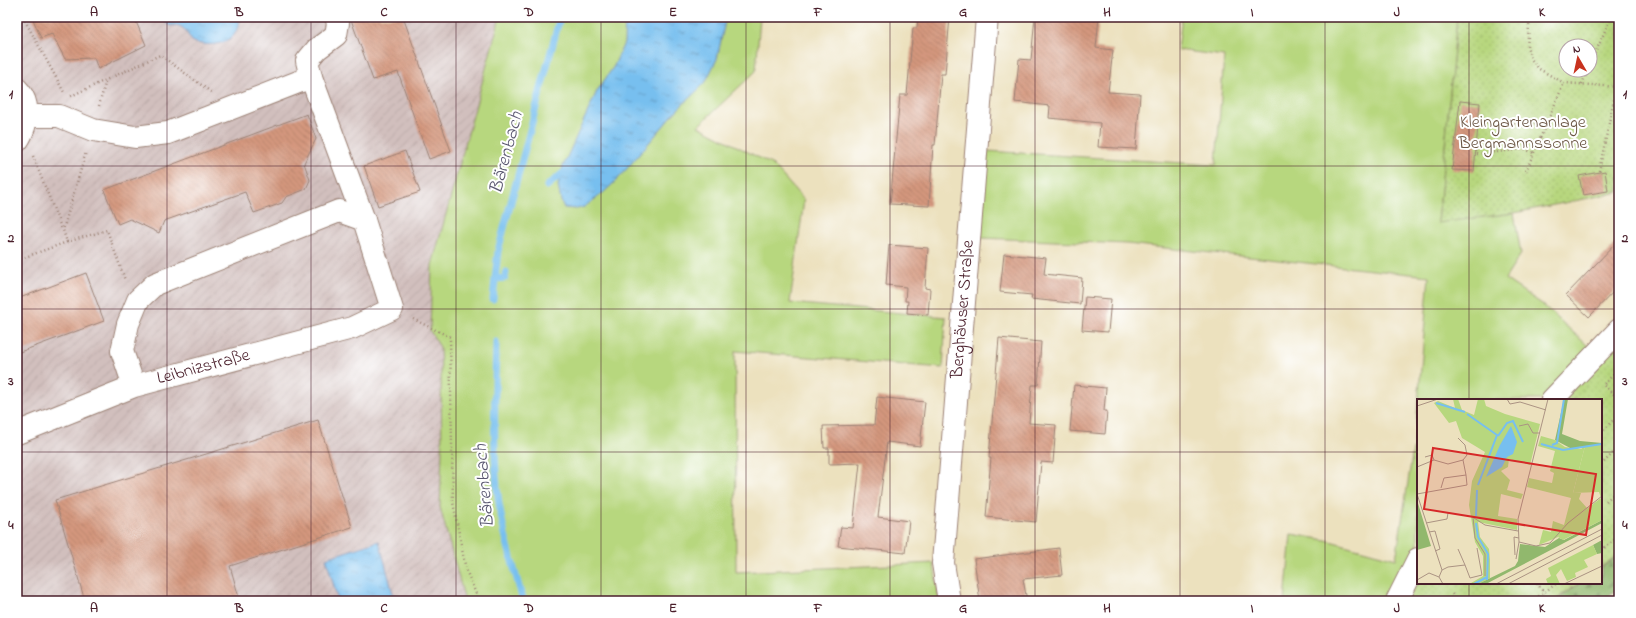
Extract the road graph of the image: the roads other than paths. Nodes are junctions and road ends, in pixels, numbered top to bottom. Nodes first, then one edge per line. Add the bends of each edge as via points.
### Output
1 (336, 17) edge
2 (987, 17) edge
3 (311, 77) junction
4 (17, 89) edge
5 (27, 116) junction
6 (19, 140) edge
7 (364, 220) junction
8 (1619, 330) edge
9 (134, 386) junction
10 (1553, 399) edge
11 (17, 433) edge
12 (1417, 561) edge
13 (949, 601) edge
14 (1397, 601) edge

1 - 3 street via 336,35 317,49 307,61
2 - 13 street, Berghäuser Straße via 943,563
3 - 5 street via 168,133 135,137 93,130 59,116
3 - 7 street
4 - 5 street via 27,105
5 - 6 street
7 - 9 street via 339,211 155,284 138,300 128,324 122,352
7 - 9 street, Leibnizstraße via 392,309 352,328
8 - 10 street
9 - 11 street, Leibnizstraße
12 - 14 street

